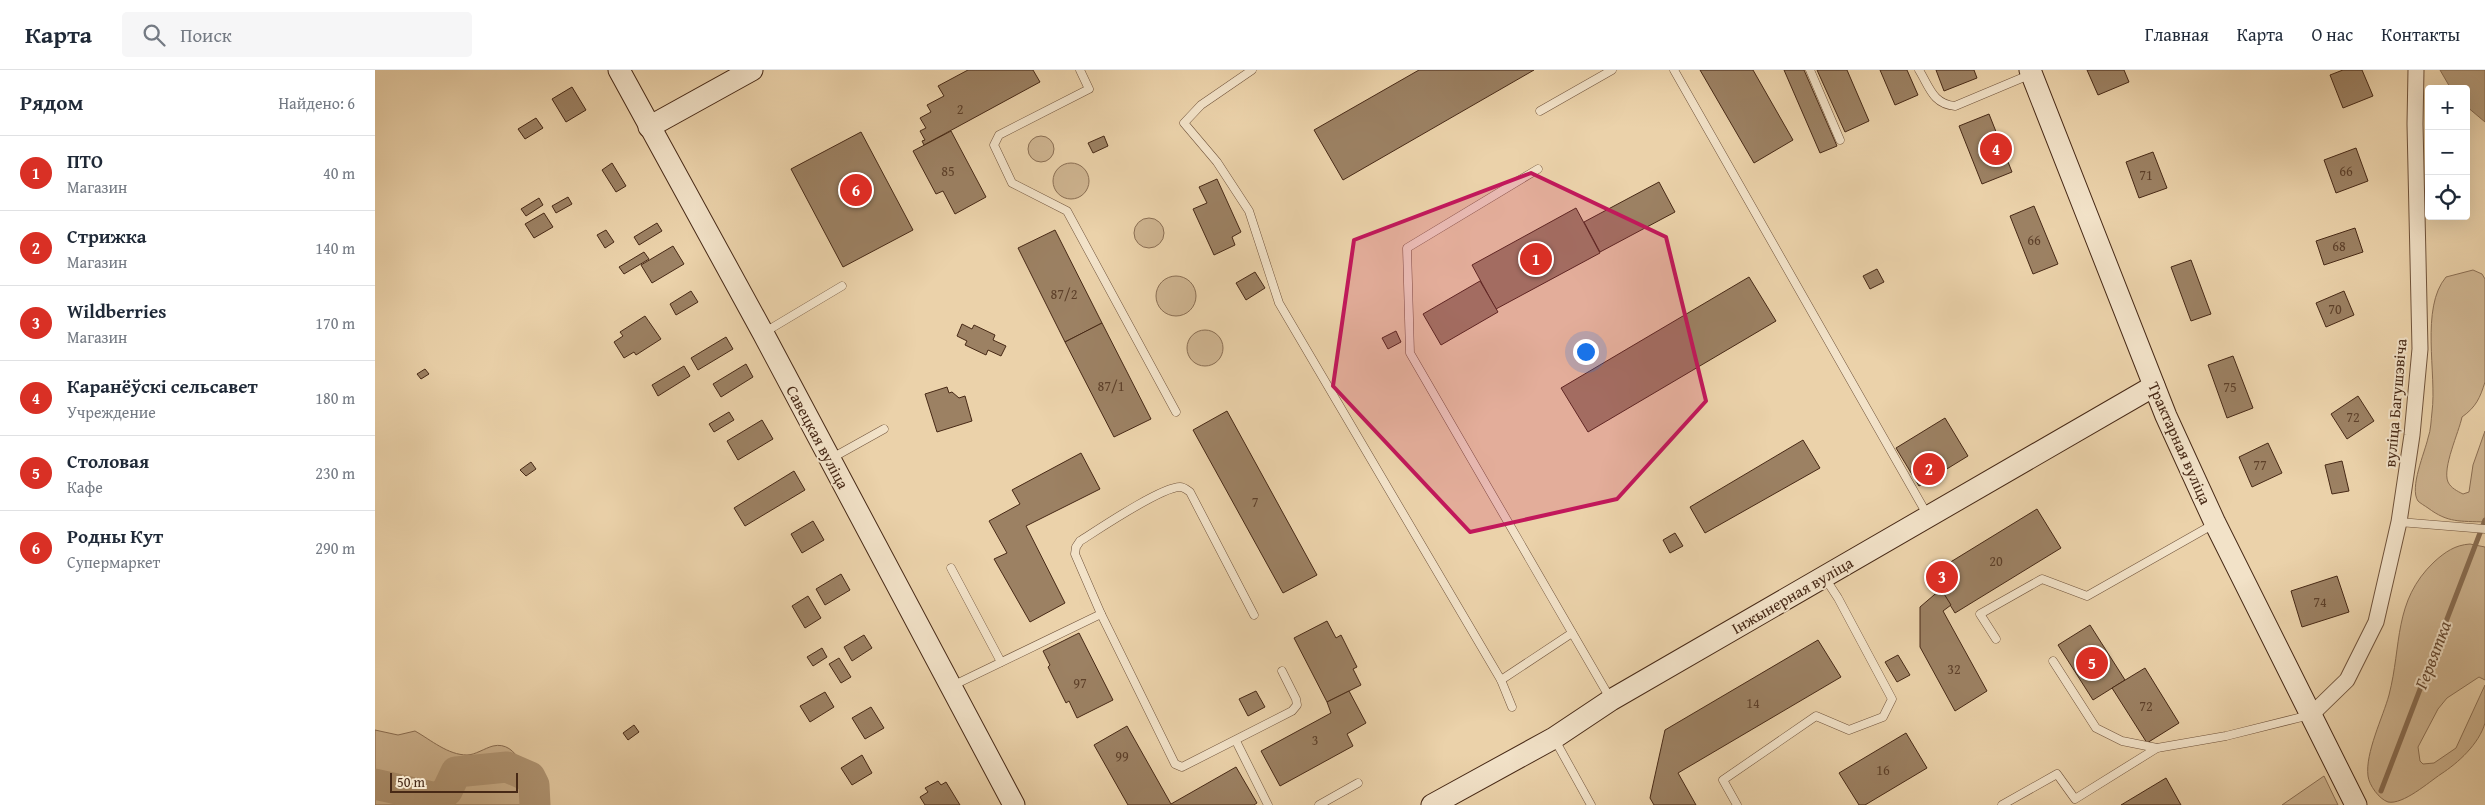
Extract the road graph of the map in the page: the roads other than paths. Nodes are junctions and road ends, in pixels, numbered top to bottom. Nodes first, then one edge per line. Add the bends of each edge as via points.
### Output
1 (619, 70) edge
2 (752, 70) edge
3 (1080, 70) edge
4 (1252, 70) edge
5 (1612, 70) edge
6 (1674, 70) edge
7 (1810, 70) edge
8 (1919, 70) edge
9 (2416, 70) edge
10 (2031, 72) edge
11 (1540, 110) dead end
12 (649, 127) junction
13 (1840, 140) dead end
14 (1538, 169) dead end
15 (842, 286) dead end
16 (763, 333) junction
17 (2154, 386) junction
18 (1176, 412) dead end
19 (884, 429) dead end
20 (830, 459) junction
21 (1928, 516) junction
22 (2399, 522) junction
23 (2215, 523) junction
24 (2481, 528) edge
25 (951, 568) dead end
26 (1824, 576) junction
27 (1101, 614) junction
28 (1254, 615) dead end
29 (1572, 633) junction
30 (1995, 639) dead end
31 (2053, 660) dead end
32 (1001, 662) junction
33 (1282, 671) dead end
34 (1501, 680) junction
35 (951, 687) junction
36 (1611, 700) junction
37 (1512, 707) dead end
38 (2312, 714) junction
39 (1554, 738) junction
40 (1236, 741) junction
41 (2157, 748) junction
42 (1358, 783) dead end
43 (1014, 805) edge
44 (1268, 805) edge
45 (1319, 805) edge
46 (1432, 805) edge
47 (1591, 805) edge
48 (1737, 805) edge
49 (2002, 805) edge
50 (2356, 805) edge

1 - 12 street, Савецкая вуліца
2 - 12 street
3 - 18 lane via 1089,89 999,136 994,145 1012,183 1067,212
4 - 34 lane via 1201,105 1184,123 1217,162 1249,211 1279,304
5 - 11 lane
6 - 21 lane
7 - 13 lane
8 - 10 lane via 1935,99 1944,105 1955,106
9 - 22 street, вуліца Багушэвіча via 2420,349
10 - 17 street, Трактарная вуліца
12 - 16 street, Савецкая вуліца
14 - 29 lane via 1407,248 1410,353
15 - 16 lane
16 - 20 street, Савецкая вуліца
17 - 21 street, Інжынерная вуліца
17 - 23 street, Трактарная вуліца
19 - 20 lane
20 - 35 street, Савецкая вуліца
21 - 26 street, Інжынерная вуліца
22 - 24 lane
22 - 38 street, вуліца Багушэвіча via 2376,622 2347,680
23 - 30 lane via 2087,596 2042,579 1980,614
23 - 38 street, Трактарная вуліца
25 - 32 lane
26 - 36 street, Інжынерная вуліца
26 - 48 lane via 1892,698 1883,717 1849,730 1816,716 1723,780
27 - 28 lane via 1075,554 1076,547 1080,541 1130,510 1173,488 1182,487 1190,492
27 - 32 lane
27 - 40 lane via 1175,764 1183,767
29 - 34 lane
29 - 36 lane
31 - 41 lane via 2096,728 2122,741
32 - 35 lane
33 - 40 lane via 1297,705 1292,711
34 - 37 lane
35 - 43 street, Савецкая вуліца
36 - 39 street, Інжынерная вуліца
38 - 41 lane via 2226,736
38 - 50 street, Трактарная вуліца
39 - 46 street, Інжынерная вуліца
39 - 47 lane
40 - 44 lane
41 - 49 lane via 2075,799 2057,774
42 - 45 lane

